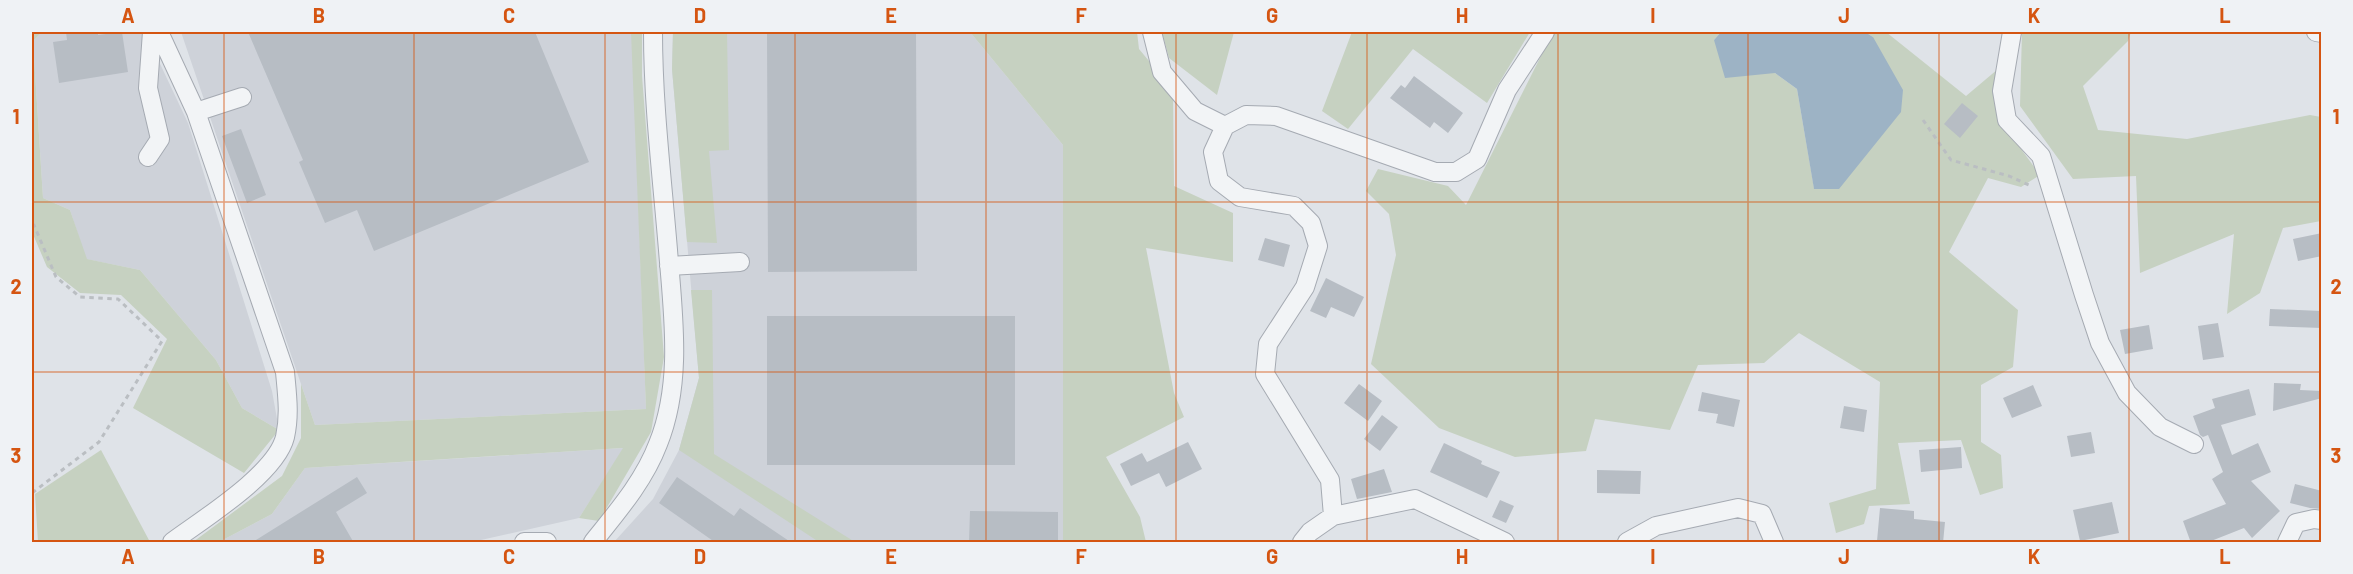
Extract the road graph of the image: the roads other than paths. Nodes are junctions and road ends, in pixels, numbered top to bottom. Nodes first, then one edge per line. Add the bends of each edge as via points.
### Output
1 (152, 32) edge
2 (159, 32) edge
3 (654, 32) edge
4 (1152, 32) edge
5 (1545, 32) edge
6 (2012, 32) edge
7 (2316, 32) edge
8 (2322, 33) edge
9 (242, 97) dead end
10 (196, 112) junction
11 (1225, 126) junction
12 (148, 157) dead end
13 (740, 262) dead end
14 (669, 266) junction
15 (2194, 444) dead end
16 (1333, 516) junction
17 (2322, 520) edge
18 (172, 543) edge
19 (524, 543) edge
20 (547, 543) edge
21 (593, 543) edge
22 (1302, 543) edge
23 (1505, 543) edge
24 (1627, 543) edge
25 (1774, 543) edge
26 (2287, 543) edge

1 - 12 street via 148,88 160,140
2 - 10 street
3 - 14 street via 653,75
4 - 11 street via 1162,72 1195,111
5 - 11 street via 1507,90 1477,159 1456,172 1435,172 1276,116 1246,115
6 - 15 street via 2002,91 2007,120 2041,156 2100,343 2127,393 2160,427
7 - 8 street
9 - 10 street
10 - 18 street via 285,372 289,406 285,438 276,459
11 - 16 street via 1213,152 1219,181 1240,197 1294,206 1311,223 1318,246 1305,286 1268,344 1264,374 1330,480
13 - 14 street
14 - 21 street via 675,334 672,393 658,444 628,498
16 - 22 street via 1310,532
16 - 23 street via 1414,499
17 - 26 street via 2296,523
19 - 20 street
24 - 25 street via 1656,526 1738,508 1762,514

